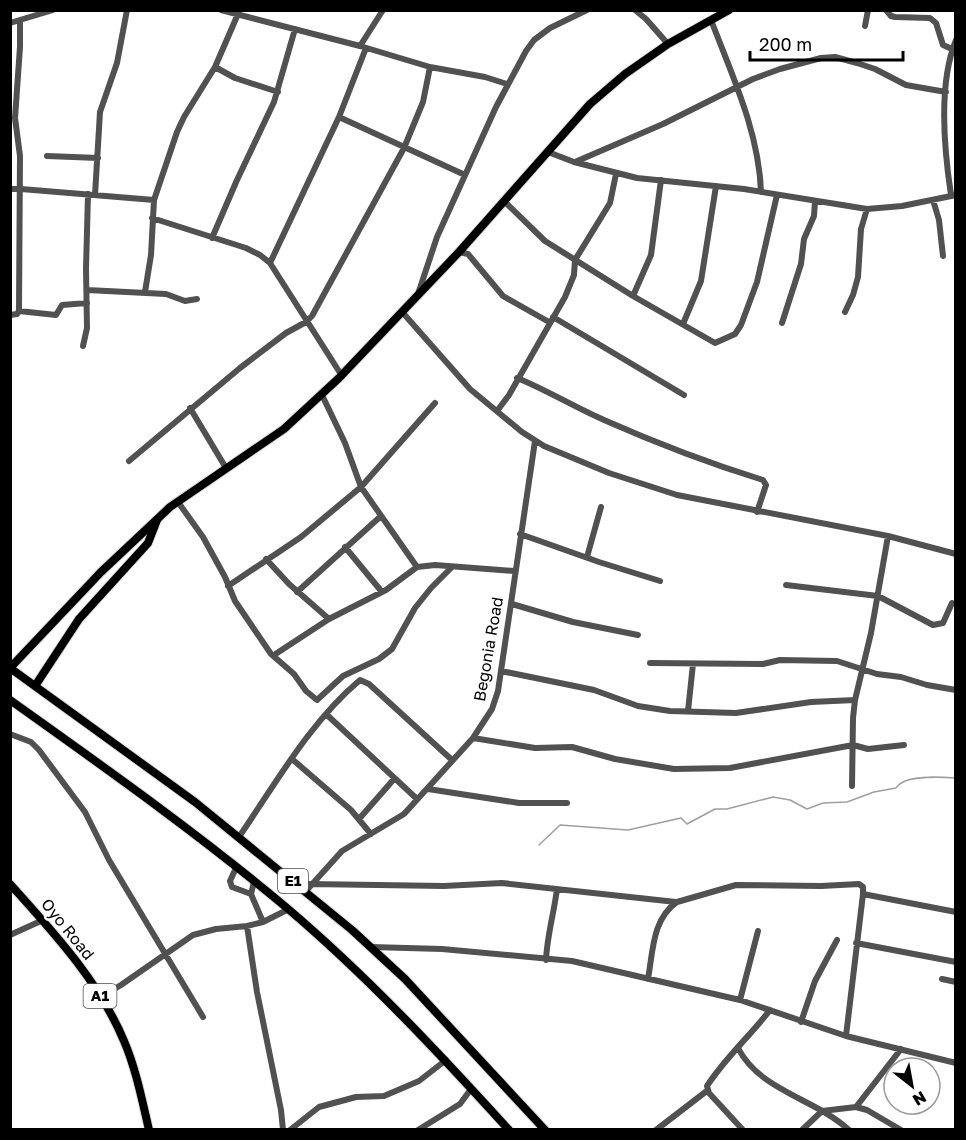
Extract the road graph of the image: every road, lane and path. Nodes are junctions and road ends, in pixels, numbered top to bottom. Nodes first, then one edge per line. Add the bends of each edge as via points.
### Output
1 (53, 10) edge
2 (127, 10) edge
3 (221, 10) edge
4 (383, 10) edge
5 (587, 10) edge
6 (635, 10) edge
7 (729, 10) edge
8 (868, 10) edge
9 (886, 10) edge
10 (238, 14) junction
11 (711, 20) junction
12 (20, 22) junction
13 (10, 23) edge
14 (866, 26) dead end
15 (295, 29) junction
16 (371, 31) junction
17 (956, 40) edge
18 (668, 44) junction
19 (366, 48) junction
20 (952, 49) junction
21 (430, 67) junction
22 (215, 68) junction
23 (507, 84) junction
24 (737, 88) junction
25 (278, 92) junction
26 (946, 92) junction
27 (339, 117) junction
28 (404, 148) junction
29 (548, 152) junction
30 (47, 156) dead end
31 (98, 158) junction
32 (574, 162) junction
33 (616, 174) junction
34 (465, 175) junction
35 (661, 180) junction
36 (716, 186) junction
37 (10, 189) edge
38 (21, 189) junction
39 (760, 192) junction
40 (91, 194) junction
41 (777, 195) junction
42 (953, 195) edge
43 (154, 200) junction
44 (933, 200) junction
45 (504, 201) junction
46 (815, 201) junction
47 (867, 209) junction
48 (152, 218) junction
49 (212, 238) junction
50 (459, 252) junction
51 (10, 255) edge
52 (19, 255) junction
53 (943, 255) dead end
54 (575, 260) junction
55 (270, 263) junction
56 (87, 290) junction
57 (145, 292) junction
58 (633, 296) junction
59 (417, 297) junction
60 (197, 299) dead end
61 (87, 303) junction
62 (19, 311) junction
63 (845, 312) dead end
64 (402, 313) junction
65 (10, 315) edge
66 (551, 319) junction
67 (306, 322) junction
68 (782, 322) dead end
69 (683, 324) junction
70 (83, 346) dead end
71 (342, 376) junction
72 (517, 378) junction
73 (322, 395) junction
74 (684, 395) dead end
75 (435, 403) dead end
76 (190, 408) junction
77 (497, 411) junction
78 (535, 441) junction
79 (129, 460) dead end
80 (226, 468) junction
81 (361, 487) junction
82 (178, 502) junction
83 (601, 507) dead end
84 (757, 512) junction
85 (381, 516) junction
86 (158, 520) junction
87 (520, 534) junction
88 (888, 536) junction
89 (345, 547) junction
90 (956, 554) edge
91 (587, 557) junction
92 (266, 559) junction
93 (417, 567) junction
94 (453, 567) junction
95 (514, 571) junction
96 (660, 581) dead end
97 (786, 585) dead end
98 (228, 586) junction
99 (297, 592) junction
100 (382, 592) junction
101 (878, 596) junction
102 (952, 603) dead end
103 (512, 604) junction
104 (329, 619) junction
105 (638, 635) dead end
106 (274, 655) junction
107 (650, 663) dead end
108 (693, 664) junction
109 (10, 668) edge
110 (863, 670) junction
111 (501, 671) junction
112 (35, 686) junction
113 (956, 690) edge
114 (855, 700) junction
115 (11, 701) edge
116 (688, 711) junction
117 (326, 714) junction
118 (10, 734) edge
119 (473, 738) junction
120 (853, 745) junction
121 (904, 745) dead end
122 (292, 759) junction
123 (452, 760) junction
124 (394, 779) junction
125 (852, 786) dead end
126 (428, 789) junction
127 (417, 800) junction
128 (567, 803) dead end
129 (359, 819) junction
130 (371, 834) junction
131 (239, 837) junction
132 (236, 867) junction
133 (254, 882) junction
134 (10, 884) edge
135 (308, 888) junction
136 (557, 889) junction
137 (251, 894) junction
138 (863, 894) junction
139 (677, 902) junction
140 (289, 909) junction
141 (956, 912) edge
142 (43, 920) junction
143 (263, 922) junction
144 (247, 926) junction
145 (758, 931) dead end
146 (10, 935) edge
147 (837, 940) dead end
148 (856, 943) junction
149 (371, 947) junction
150 (164, 956) junction
151 (546, 960) junction
152 (956, 962) edge
153 (648, 979) junction
154 (942, 979) dead end
155 (956, 982) edge
156 (98, 993) junction
157 (740, 1000) junction
158 (770, 1010) junction
159 (202, 1017) dead end
160 (801, 1022) junction
161 (846, 1036) junction
162 (738, 1048) junction
163 (901, 1049) junction
164 (446, 1060) junction
165 (956, 1063) edge
166 (471, 1089) junction
167 (708, 1090) junction
168 (856, 1107) junction
169 (822, 1112) junction
170 (430, 1127) edge
171 (149, 1130) edge
172 (283, 1130) edge
173 (290, 1130) edge
174 (418, 1130) edge
175 (509, 1130) edge
176 (545, 1130) edge
177 (657, 1130) edge
178 (743, 1130) edge
179 (802, 1130) edge
180 (849, 1130) edge
181 (901, 1130) edge

1 - 12 street
2 - 31 street via 117,63 100,112
3 - 10 street
4 - 16 street
5 - 23 street via 534,40
6 - 18 street
7 - 11 main road
8 - 14 street
9 - 20 street via 895,17 930,18 936,23 943,45
10 - 15 street
10 - 22 street
11 - 18 main road
11 - 24 street
12 - 13 street
12 - 38 street via 15,118
15 - 19 street
15 - 25 street
16 - 19 street
16 - 19 street
17 - 20 street
18 - 29 main road via 590,104
19 - 21 street
19 - 27 street
20 - 26 street
21 - 23 street
21 - 28 street via 423,102
22 - 25 street
22 - 43 street via 177,132
23 - 34 street
24 - 26 street via 780,69 829,57 875,69 910,86
24 - 32 street
24 - 39 street via 758,155
25 - 49 street
26 - 42 street via 944,137
27 - 28 street
27 - 55 street
28 - 34 street
28 - 67 street
29 - 32 street
29 - 45 main road
30 - 31 street
31 - 40 street
32 - 33 street
33 - 35 street
33 - 54 street via 610,203
34 - 59 street
35 - 36 street
35 - 58 street via 651,255
36 - 39 street
36 - 69 street via 701,281
37 - 38 street
38 - 40 street
38 - 52 street
39 - 41 street
40 - 43 street
40 - 56 street
41 - 46 street
41 - 69 street via 757,282 738,330 715,343
42 - 44 street
43 - 48 street
44 - 47 street
44 - 53 street
45 - 50 main road
45 - 54 street via 545,241
46 - 47 street
46 - 68 street via 801,264
47 - 63 street via 861,229 858,277
48 - 49 street
48 - 57 street
49 - 55 street via 246,248
50 - 59 main road
50 - 66 street via 468,254 509,300
51 - 52 street
52 - 62 street
54 - 58 street
54 - 66 street via 565,297
55 - 67 street
56 - 57 street
56 - 61 street
57 - 60 street via 185,301
58 - 69 street
59 - 64 main road
61 - 62 street via 62,305 56,315
61 - 70 street via 87,338
62 - 65 street
64 - 71 main road
64 - 77 street via 470,389
66 - 72 street
66 - 74 street
67 - 71 street
67 - 76 street via 286,333
71 - 73 main road
72 - 77 street
72 - 84 street via 649,440 708,464 763,480 766,485
73 - 80 main road via 284,429
73 - 81 street
75 - 81 street
76 - 79 street
76 - 80 street
77 - 78 street
78 - 84 street via 609,473 677,495
78 - 87 street, Begonia Road
80 - 82 main road
81 - 85 street
81 - 92 street via 301,537
82 - 86 main road
82 - 98 street via 203,537
83 - 91 street
84 - 88 street
85 - 89 street
85 - 93 street
86 - 109 main road via 101,572
86 - 112 highway via 151,538 79,619
87 - 91 street
87 - 95 street, Begonia Road
88 - 90 street
88 - 101 street
89 - 99 street
89 - 100 street
91 - 96 street
92 - 98 street
92 - 99 street
93 - 94 street
93 - 100 street
94 - 95 street
94 - 106 street via 416,608 392,649 343,676 320,699 314,699
95 - 103 street, Begonia Road
97 - 101 street
98 - 106 street
99 - 104 street
100 - 104 street
101 - 102 street via 933,625 943,623
101 - 110 street
103 - 105 street
103 - 111 street, Begonia Road
104 - 106 street
107 - 108 street
108 - 110 street via 837,661
108 - 116 street
109 - 112 highway, E1
110 - 113 street
110 - 114 street
111 - 116 street via 594,690 639,706
111 - 119 street, Begonia Road via 496,701
112 - 131 highway, E1
114 - 116 street via 736,713
114 - 120 street
115 - 132 highway, E1
117 - 122 street
117 - 123 street via 360,680 365,681
117 - 124 street
118 - 150 street via 31,742 39,750 85,812
119 - 120 street via 535,748 572,747 674,769 730,768
119 - 123 street, Begonia Road
120 - 121 street via 868,749
120 - 125 street
122 - 129 street
122 - 131 street
123 - 126 street, Begonia Road
124 - 127 street
124 - 129 street
126 - 127 street, Begonia Road
126 - 128 street via 519,803
127 - 130 street, Begonia Road via 397,820
129 - 130 street
130 - 135 street, Begonia Road via 342,852
131 - 135 highway, E1
132 - 133 highway, E1
132 - 137 street via 230,881 232,887
133 - 137 street
133 - 140 highway, E1
134 - 142 highway, Oyo Road / A1
135 - 136 street via 502,883
135 - 149 highway, E1
136 - 139 street
136 - 151 street
137 - 143 street
138 - 139 street via 859,884 736,885
138 - 141 street
138 - 148 street
139 - 153 street via 660,920
140 - 143 street
140 - 164 highway, E1
142 - 146 street
142 - 156 highway, Oyo Road / A1
143 - 144 street
144 - 150 street via 200,932
144 - 172 street
145 - 157 street
147 - 160 street via 815,981
148 - 152 street
148 - 161 street
149 - 151 street
149 - 176 highway, E1
150 - 156 street via 110,992
150 - 159 street
151 - 153 street
153 - 157 street
154 - 155 street
156 - 171 highway, Oyo Road / A1 via 124,1040
157 - 158 street
158 - 160 street
158 - 162 street
160 - 161 street
161 - 163 street
162 - 167 street via 716,1071
162 - 169 street via 751,1068
163 - 165 street
163 - 168 street
164 - 166 highway, E1
164 - 173 street via 419,1081 384,1096 356,1097 319,1107
166 - 170 street via 460,1104
166 - 175 highway, E1
167 - 177 street
167 - 178 street
168 - 169 street
168 - 181 street
169 - 179 street
169 - 180 street
170 - 174 street

